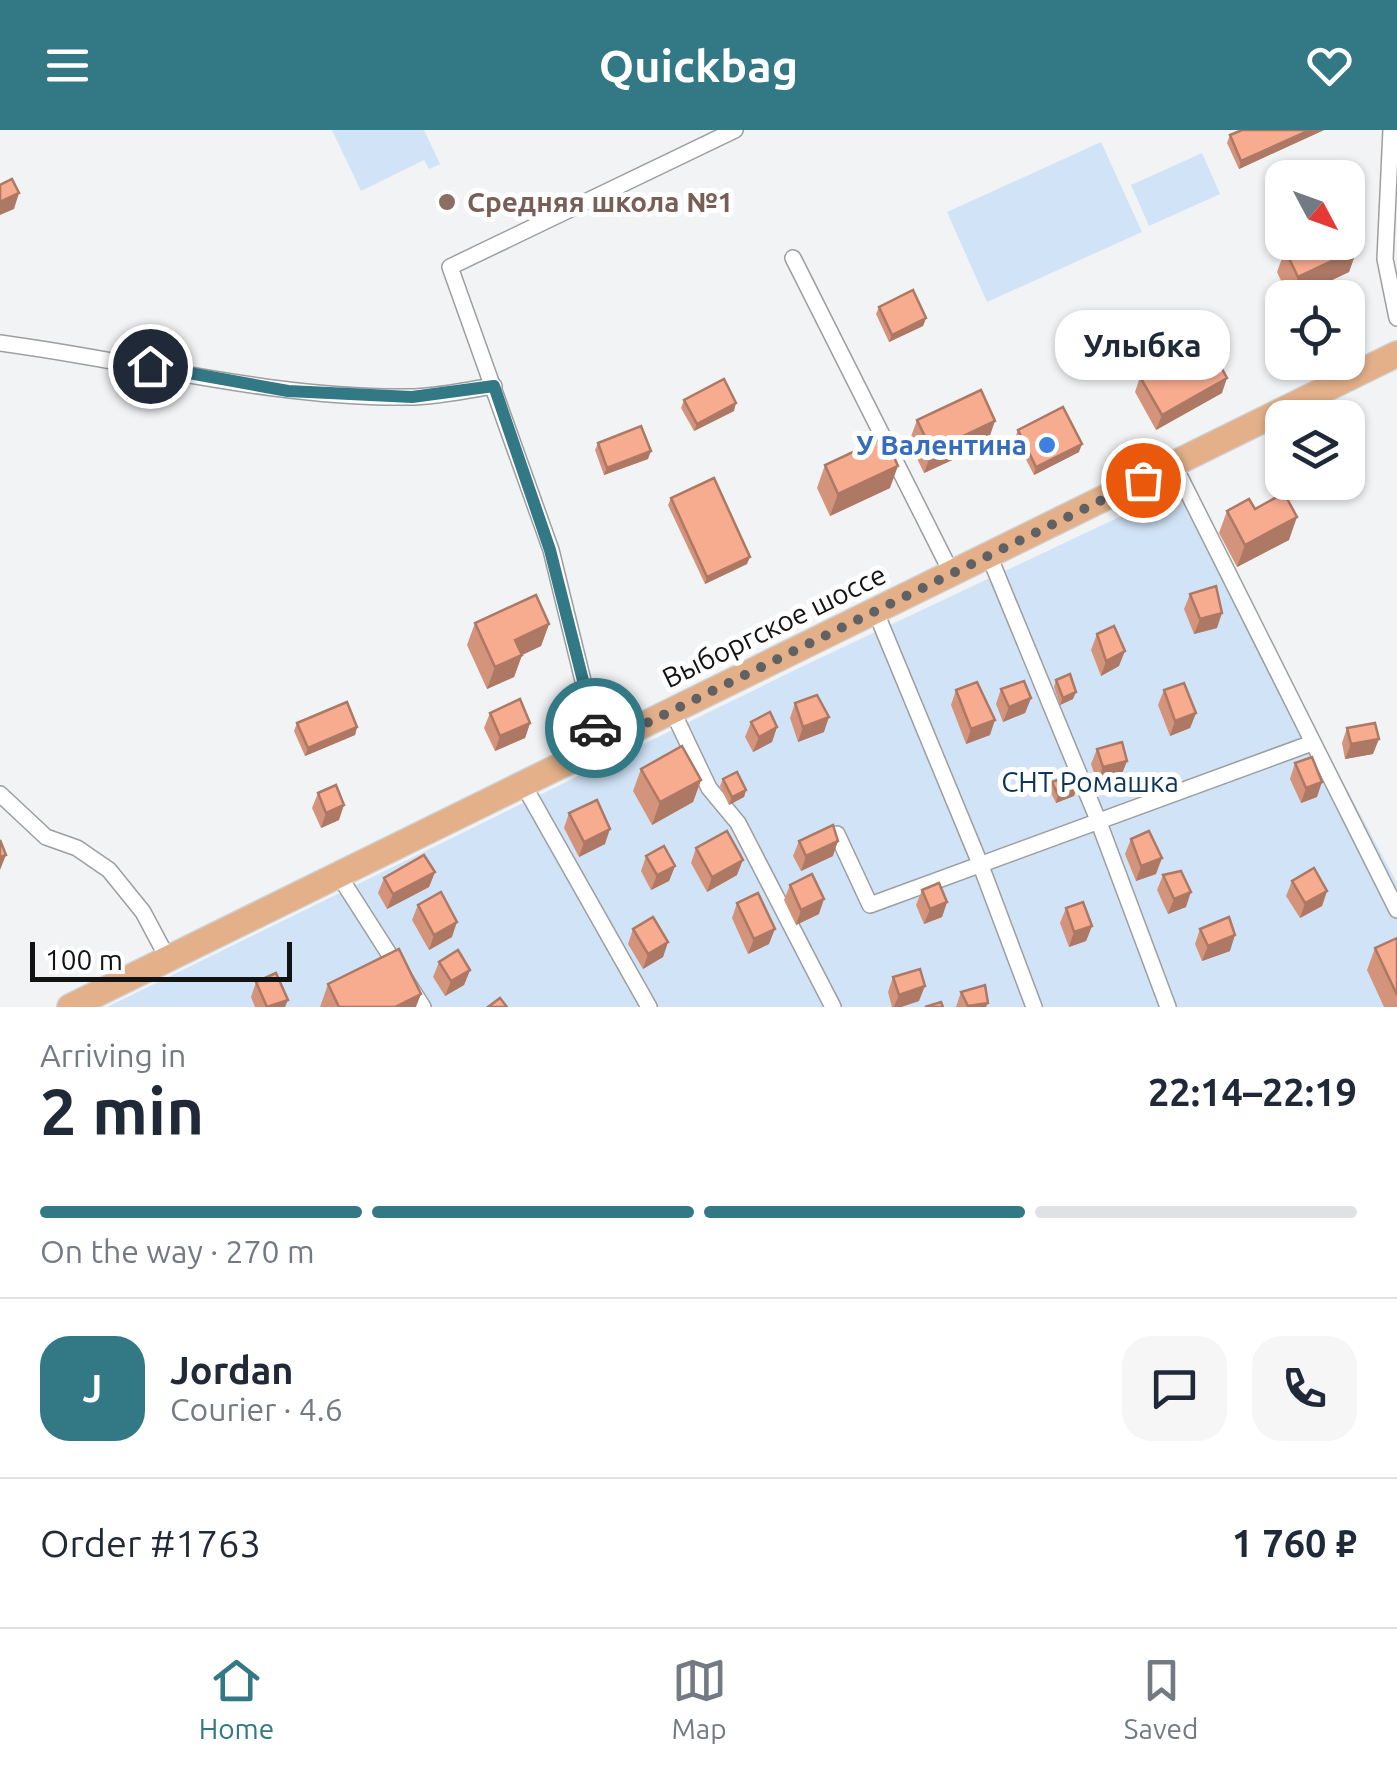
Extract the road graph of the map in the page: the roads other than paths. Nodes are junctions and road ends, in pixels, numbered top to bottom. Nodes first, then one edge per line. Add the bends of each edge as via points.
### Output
1 (735, 130) edge
2 (1391, 130) edge
3 (793, 258) dead end
4 (1397, 318) edge
5 (0, 343) edge
6 (1397, 354) edge
7 (494, 386) junction
8 (1174, 465) junction
9 (988, 554) junction
10 (951, 572) junction
11 (875, 610) junction
12 (672, 710) junction
13 (1312, 743) junction
14 (600, 746) junction
15 (523, 784) junction
16 (0, 794) edge
17 (1098, 820) junction
18 (838, 834) edge
19 (981, 866) junction
20 (338, 874) junction
21 (1397, 910) edge
22 (168, 960) junction
23 (106, 999) edge
24 (70, 1007) edge
25 (424, 1007) edge
26 (648, 1007) edge
27 (834, 1007) edge
28 (1034, 1007) edge
29 (1168, 1007) edge

1 - 7 street via 450,267
2 - 4 street via 1385,259
3 - 10 street
5 - 7 street via 288,391 412,397
6 - 8 main road, Выборгское шоссе
7 - 14 street via 550,550
8 - 9 main road, Выборгское шоссе
8 - 13 street
9 - 10 main road, Выборгское шоссе
9 - 17 street
10 - 11 main road, Выборгское шоссе
11 - 12 main road, Выборгское шоссе
11 - 19 street
12 - 14 main road, Выборгское шоссе
12 - 27 street
13 - 17 street
13 - 21 street
14 - 15 main road, Выборгское шоссе
15 - 20 main road, Выборгское шоссе
15 - 26 street
16 - 22 street via 46,837 109,870 144,912
17 - 19 street
17 - 29 street
18 - 19 street via 870,905
19 - 28 street
20 - 22 main road, Выборгское шоссе
20 - 25 street
22 - 23 main road, Выборгское шоссе
23 - 24 main road, Выборгское шоссе

